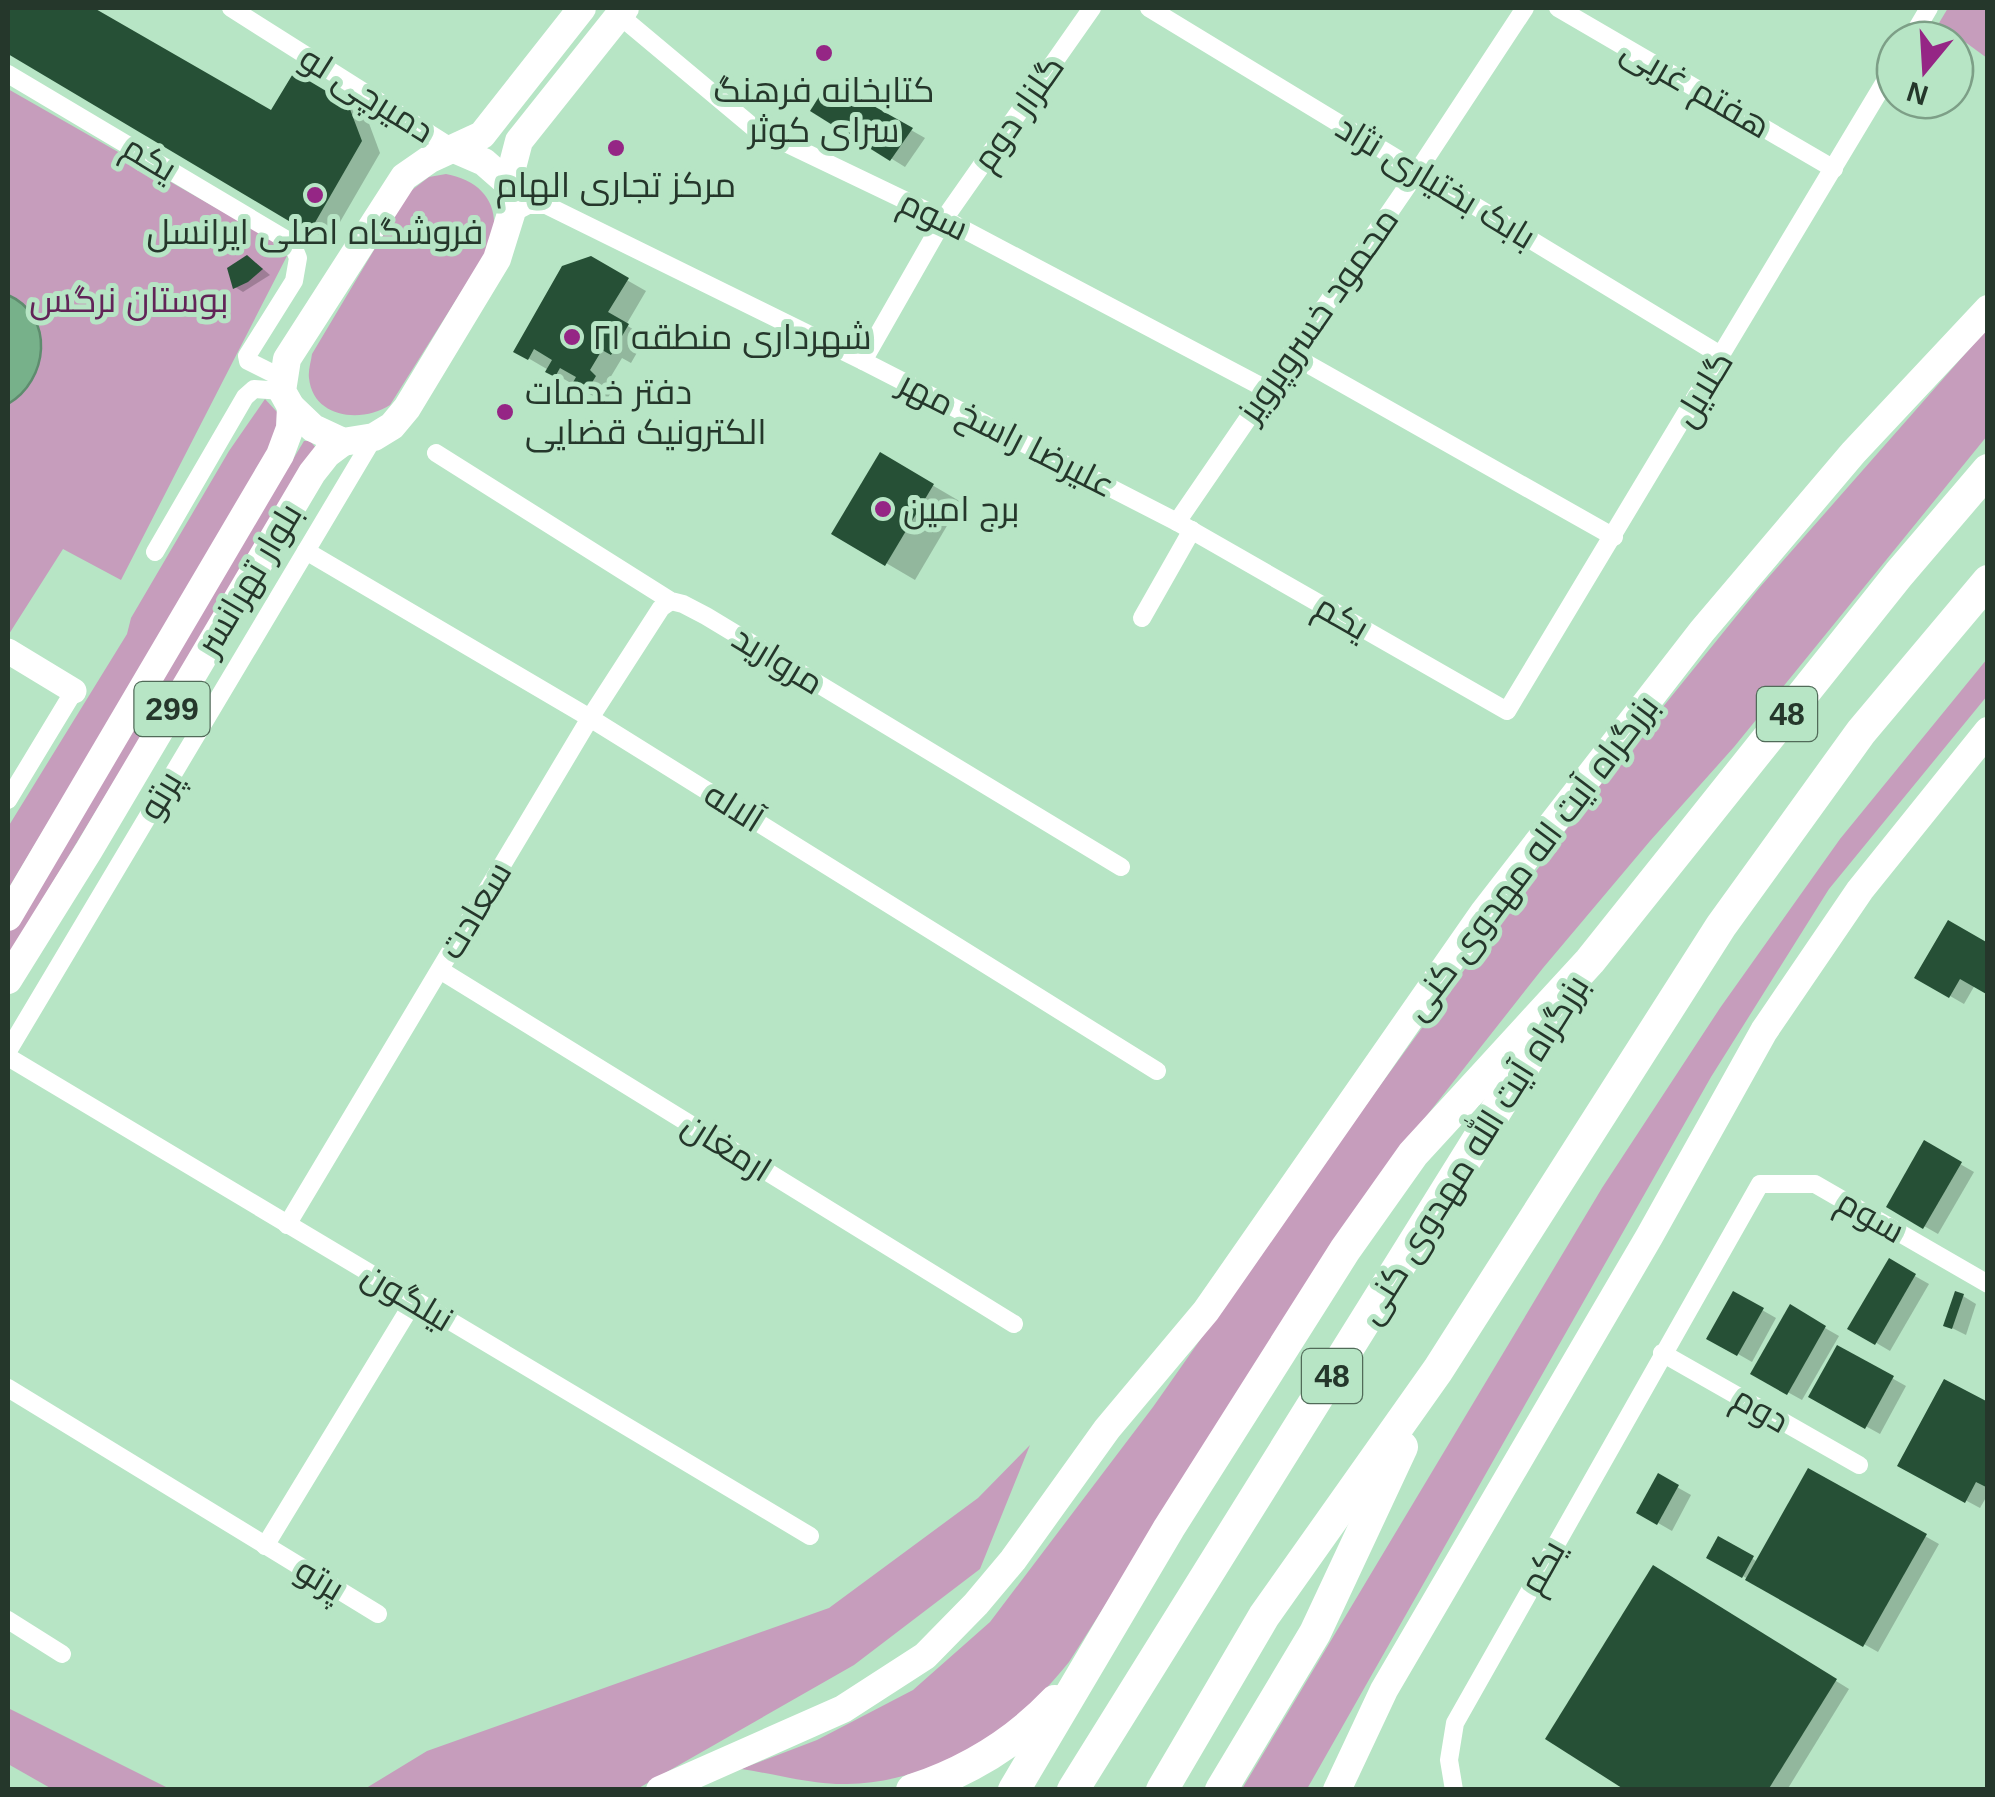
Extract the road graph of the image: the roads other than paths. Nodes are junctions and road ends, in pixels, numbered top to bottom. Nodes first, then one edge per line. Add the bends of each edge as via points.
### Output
1 (230, 8) edge
2 (582, 8) edge
3 (1092, 8) edge
4 (1150, 8) edge
5 (1525, 8) edge
6 (1558, 8) edge
7 (622, 11) edge
8 (8, 74) edge
9 (1875, 99) edge
10 (454, 149) junction
11 (1834, 169) junction
12 (1418, 172) junction
13 (508, 183) junction
14 (511, 214) junction
15 (944, 219) junction
16 (1988, 309) edge
17 (1290, 354) junction
18 (1722, 356) junction
19 (864, 361) junction
20 (1266, 389) junction
21 (285, 392) junction
22 (374, 437) junction
23 (343, 442) junction
24 (436, 453) dead end
25 (1988, 470) edge
26 (1184, 526) junction
27 (1614, 536) junction
28 (306, 551) junction
29 (155, 552) dead end
30 (1988, 581) edge
31 (671, 601) junction
32 (1142, 618) dead end
33 (8, 651) edge
34 (74, 691) joint
35 (1507, 711) joint
36 (590, 718) junction
37 (1988, 731) edge
38 (8, 800) edge
39 (1121, 867) dead end
40 (8, 918) edge
41 (1590, 961) junction
42 (440, 970) junction
43 (8, 980) edge
44 (8, 1054) edge
45 (1157, 1071) dead end
46 (287, 1225) junction
47 (1988, 1284) edge
48 (414, 1301) junction
49 (1014, 1324) dead end
50 (1662, 1353) junction
51 (1438, 1370) junction
52 (8, 1388) edge
53 (1859, 1465) dead end
54 (810, 1536) dead end
55 (265, 1546) junction
56 (378, 1614) dead end
57 (8, 1620) edge
58 (62, 1654) dead end
59 (1082, 1673) junction
60 (660, 1790) edge
61 (912, 1790) edge
62 (1014, 1790) edge
63 (1073, 1790) edge
64 (1162, 1790) edge
65 (1221, 1790) edge
66 (1336, 1790) edge
67 (1454, 1790) edge

1 - 10 street, دمیرچی لو
2 - 10 main road via 493,124
3 - 15 street, گلزار دوم
4 - 12 street, بابک بختیاری نژاد
5 - 12 street, محمود خسروپرویز
6 - 11 street, هفتم غربی
7 - 13 main road via 520,142
7 - 15 street, سوم via 754,128
8 - 21 street, یکم via 292,243 298,258 294,281 247,356
9 - 11 street, گلایل
10 - 13 main road
10 - 21 main road, بلوار تهرانسر via 416,167 389,196 299,337 287,360
11 - 18 street, گلایل
12 - 17 street, محمود خسروپرویز
12 - 18 street, بابک بختیاری نژاد
13 - 14 main road
14 - 19 street, علیرضا راسخ مهر via 546,205
14 - 22 main road via 498,258 432,370 392,426
15 - 19 street, گلزار دوم
15 - 20 street, سوم
16 - 60 main road, بزرگراه آیت اله مهدوی کنی via 1853,453 1702,631 1484,912 1206,1311 1107,1429 976,1604 925,1656 843,1709
17 - 20 street, محمود خسروپرویز
17 - 27 street
18 - 27 street, گلایل
19 - 26 street, علیرضا راسخ مهر
20 - 26 street, محمود خسروپرویز
21 - 23 main road via 314,428
21 - 29 street via 254,389 245,397
21 - 40 main road, بلوار تهرانسر / 299 via 290,428 280,455
22 - 23 main road
22 - 28 street, پرتو
23 - 43 main road, بلوار تهرانسر / 299 via 312,472
24 - 31 street, مروارید
25 - 41 highway, 48
26 - 32 street, محمود خسروپرویز
26 - 35 street, یکم
27 - 35 street, گلایل
28 - 36 street, آلاله
28 - 44 street, پرتو
30 - 51 highway, 48 via 1861,732 1721,926
31 - 36 street, سعادت
31 - 39 street, مروارید
33 - 34 street
34 - 38 street
36 - 42 street, سعادت
36 - 45 street, آلاله
37 - 66 main road via 1860,890 1764,1030 1384,1690
41 - 59 highway, بزرگراه آیت الله مهدوی کنی via 1413,1154 1345,1250
41 - 63 highway, بزرگراه آیت الله مهدوی کنی / 48
42 - 46 street, سعادت
42 - 49 street, ارمغان
44 - 46 street, نیلگون
46 - 48 street, نیلگون
47 - 50 street, سوم via 1815,1184 1760,1184
48 - 54 street, نیلگون
48 - 55 street
50 - 53 street, دوم
50 - 67 street, یکم via 1454,1723 1448,1760
51 - 64 highway, 48 via 1264,1616
51 - 65 highway via 1315,1633
52 - 55 street, پرتو
55 - 56 street, پرتو
57 - 58 street
59 - 61 highway via 1030,1726 991,1754
59 - 62 highway, بزرگراه آیت الله مهدوی کنی

